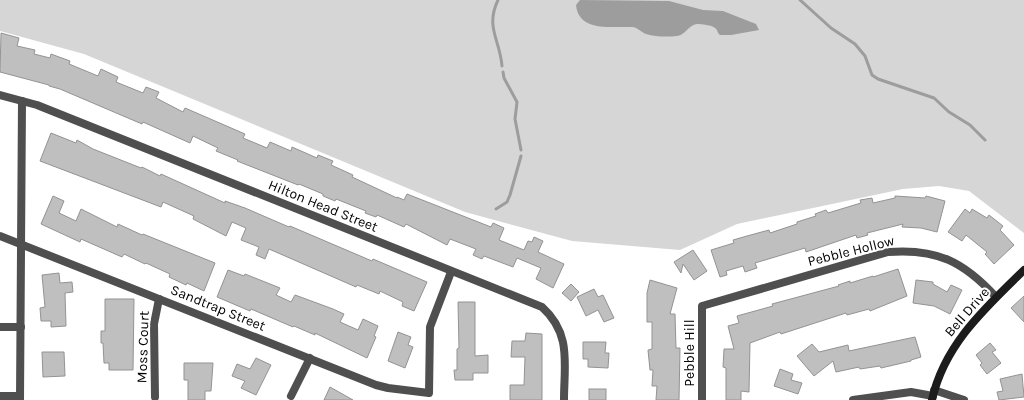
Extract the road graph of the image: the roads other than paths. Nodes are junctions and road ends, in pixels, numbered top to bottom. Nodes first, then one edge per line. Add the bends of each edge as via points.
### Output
1 (0, 95) edge
2 (22, 101) junction
3 (0, 236) edge
4 (21, 244) junction
5 (1024, 270) edge
6 (451, 272) junction
7 (996, 298) junction
8 (159, 299) junction
9 (702, 306) joint
10 (0, 327) edge
11 (21, 327) junction
12 (310, 358) junction
13 (933, 395) edge
14 (0, 396) edge
15 (291, 396) dead end
16 (154, 397) dead end
17 (20, 398) edge
18 (564, 400) edge
19 (702, 400) edge
20 (853, 400) edge
21 (964, 400) edge

1 - 2 street, Hilton Head Street
2 - 4 street
2 - 6 street, Hilton Head Street
3 - 4 street, Sandtrap Street
4 - 8 street, Sandtrap Street
4 - 11 street
5 - 7 street, Bell Drive
6 - 12 street, Sandtrap Street via 430,327 429,393 388,388
6 - 18 street, Hilton Head Street via 535,304 552,316 564,340
7 - 9 street, Pebble Hollow via 974,275 958,264 932,254 911,250 888,252
7 - 13 street, Bell Drive via 966,330 944,364
8 - 12 street, Sandtrap Street
8 - 16 street, Moss Court via 154,324
9 - 19 street, Pebble Hill
10 - 11 street
11 - 17 street
12 - 15 street
13 - 20 street via 911,392
13 - 21 street
14 - 17 street

